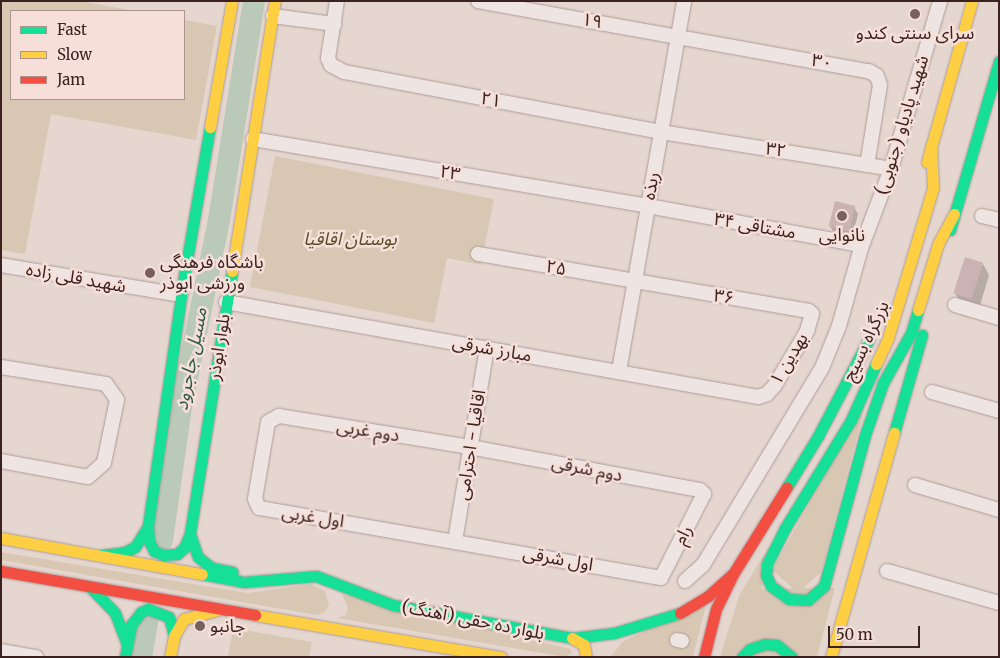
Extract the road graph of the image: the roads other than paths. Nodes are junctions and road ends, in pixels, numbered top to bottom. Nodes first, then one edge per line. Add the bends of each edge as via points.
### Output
1 (232, 1) edge
2 (275, 1) edge
3 (337, 1) edge
4 (478, 1) edge
5 (684, 1) edge
6 (940, 1) edge
7 (972, 1) edge
8 (273, 16) junction
9 (334, 24) junction
10 (678, 35) junction
11 (999, 61) edge
12 (661, 132) junction
13 (253, 139) junction
14 (931, 146) junction
15 (867, 165) junction
16 (891, 169) junction
17 (648, 206) junction
18 (954, 214) junction
19 (982, 216) dead end
20 (999, 220) edge
21 (861, 248) junction
22 (478, 254) dead end
23 (1, 265) edge
24 (634, 283) junction
25 (890, 287) dead end
26 (181, 295) junction
27 (226, 302) junction
28 (955, 306) dead end
29 (812, 314) joint
30 (999, 318) edge
31 (874, 330) dead end
32 (487, 348) junction
33 (1, 367) edge
34 (619, 371) junction
35 (932, 392) dead end
36 (758, 396) joint
37 (999, 411) edge
38 (268, 422) joint
39 (470, 447) junction
40 (1, 461) edge
41 (915, 485) dead end
42 (704, 493) joint
43 (999, 510) edge
44 (148, 526) junction
45 (190, 534) junction
46 (1, 538) edge
47 (455, 541) junction
48 (97, 555) junction
49 (1, 571) edge
50 (888, 571) dead end
51 (732, 574) junction
52 (661, 578) joint
53 (269, 579) junction
54 (685, 581) dead end
55 (90, 587) junction
56 (999, 603) edge
57 (220, 610) junction
58 (174, 636) junction
59 (572, 638) junction
60 (1, 651) edge
61 (126, 652) edge
62 (440, 652) edge
63 (36, 657) edge
64 (170, 657) edge
65 (501, 657) edge
66 (586, 657) edge
67 (704, 657) edge
68 (742, 657) edge
69 (792, 657) edge
70 (831, 657) edge

1 - 26 main road
2 - 8 main road, بلوار ابوذر
3 - 9 street
4 - 10 street, ۱۹
5 - 10 street, ربذه
6 - 16 street, شهید پادیاو (جنوبی)
7 - 14 main road, بزرگراه بسیج
8 - 9 street
8 - 13 main road, بلوار ابوذر
9 - 12 street, ۲۱ via 328,58 331,65 344,72
10 - 12 street, ربذه
10 - 15 street, ۳۰ via 869,71 877,76 880,85
11 - 18 main road
12 - 15 street, ۳۲
12 - 17 street, ربذه
13 - 17 street, ۲۳
13 - 27 main road, بلوار ابوذر
14 - 18 main road via 933,188 888,338 851,420 784,528 767,564 766,575 771,586 789,598 808,600 824,586 880,392 911,334 938,244
14 - 25 main road, بزرگراه بسیج
15 - 16 street, ۳۲
16 - 21 street, شهید پادیاو (جنوبی)
17 - 21 street, ۳۴ مشتاقی via 855,244
17 - 24 street, ربذه
18 - 70 main road
19 - 20 street
21 - 54 street, شهید پادیاو (جنوبی) via 839,326 822,368 703,565
22 - 24 street, ۲۵
23 - 26 street, شهید قلی زاده
24 - 29 street, ۳۶
24 - 34 street, ربذه
26 - 44 main road
27 - 32 street, مبارز شرقی
27 - 45 main road, بلوار ابوذر
28 - 30 street
29 - 36 street, بهدین ۱ via 807,331 775,385 767,394
31 - 51 main road, بزرگراه بسیج via 818,436
32 - 34 street, مبارز شرقی
32 - 39 street, اقاقیا - احترامی
33 - 40 street via 106,384 117,400 104,462 88,477
34 - 36 street, مبارز شرقی
35 - 37 street
38 - 39 street, دوم غربی via 279,416
38 - 47 street, اول غربی via 255,500 259,508
39 - 42 street, دوم شرقی
39 - 47 street, اقاقیا - احترامی
41 - 43 street
42 - 52 street, رام
44 - 45 main road via 149,541 154,550 164,555 177,554 184,548
44 - 48 main road via 135,547 125,552
45 - 53 main road, بلوار ابوذر via 198,557 212,568
46 - 48 main road
47 - 52 street, اول شرقی
48 - 53 main road, بلوار ده حقی (آهنگ) via 244,582
49 - 55 main road
50 - 56 street
51 - 59 main road, بلوار ده حقی (آهنگ) via 708,596 680,613 614,633
51 - 67 main road, بزرگراه بسیج via 716,609
53 - 59 main road, بلوار ده حقی (آهنگ) via 316,576 393,605
55 - 57 main road, بلوار ده حقی (آهنگ)
55 - 61 main road via 115,613
57 - 58 main road via 184,619
57 - 62 main road, بلوار ده حقی (آهنگ)
58 - 61 main road via 169,618 157,610 141,612 131,625
58 - 64 main road
59 - 66 main road via 584,645
60 - 63 street
62 - 65 main road, بلوار ده حقی (آهنگ)
68 - 69 main road via 750,649 765,644 777,646

